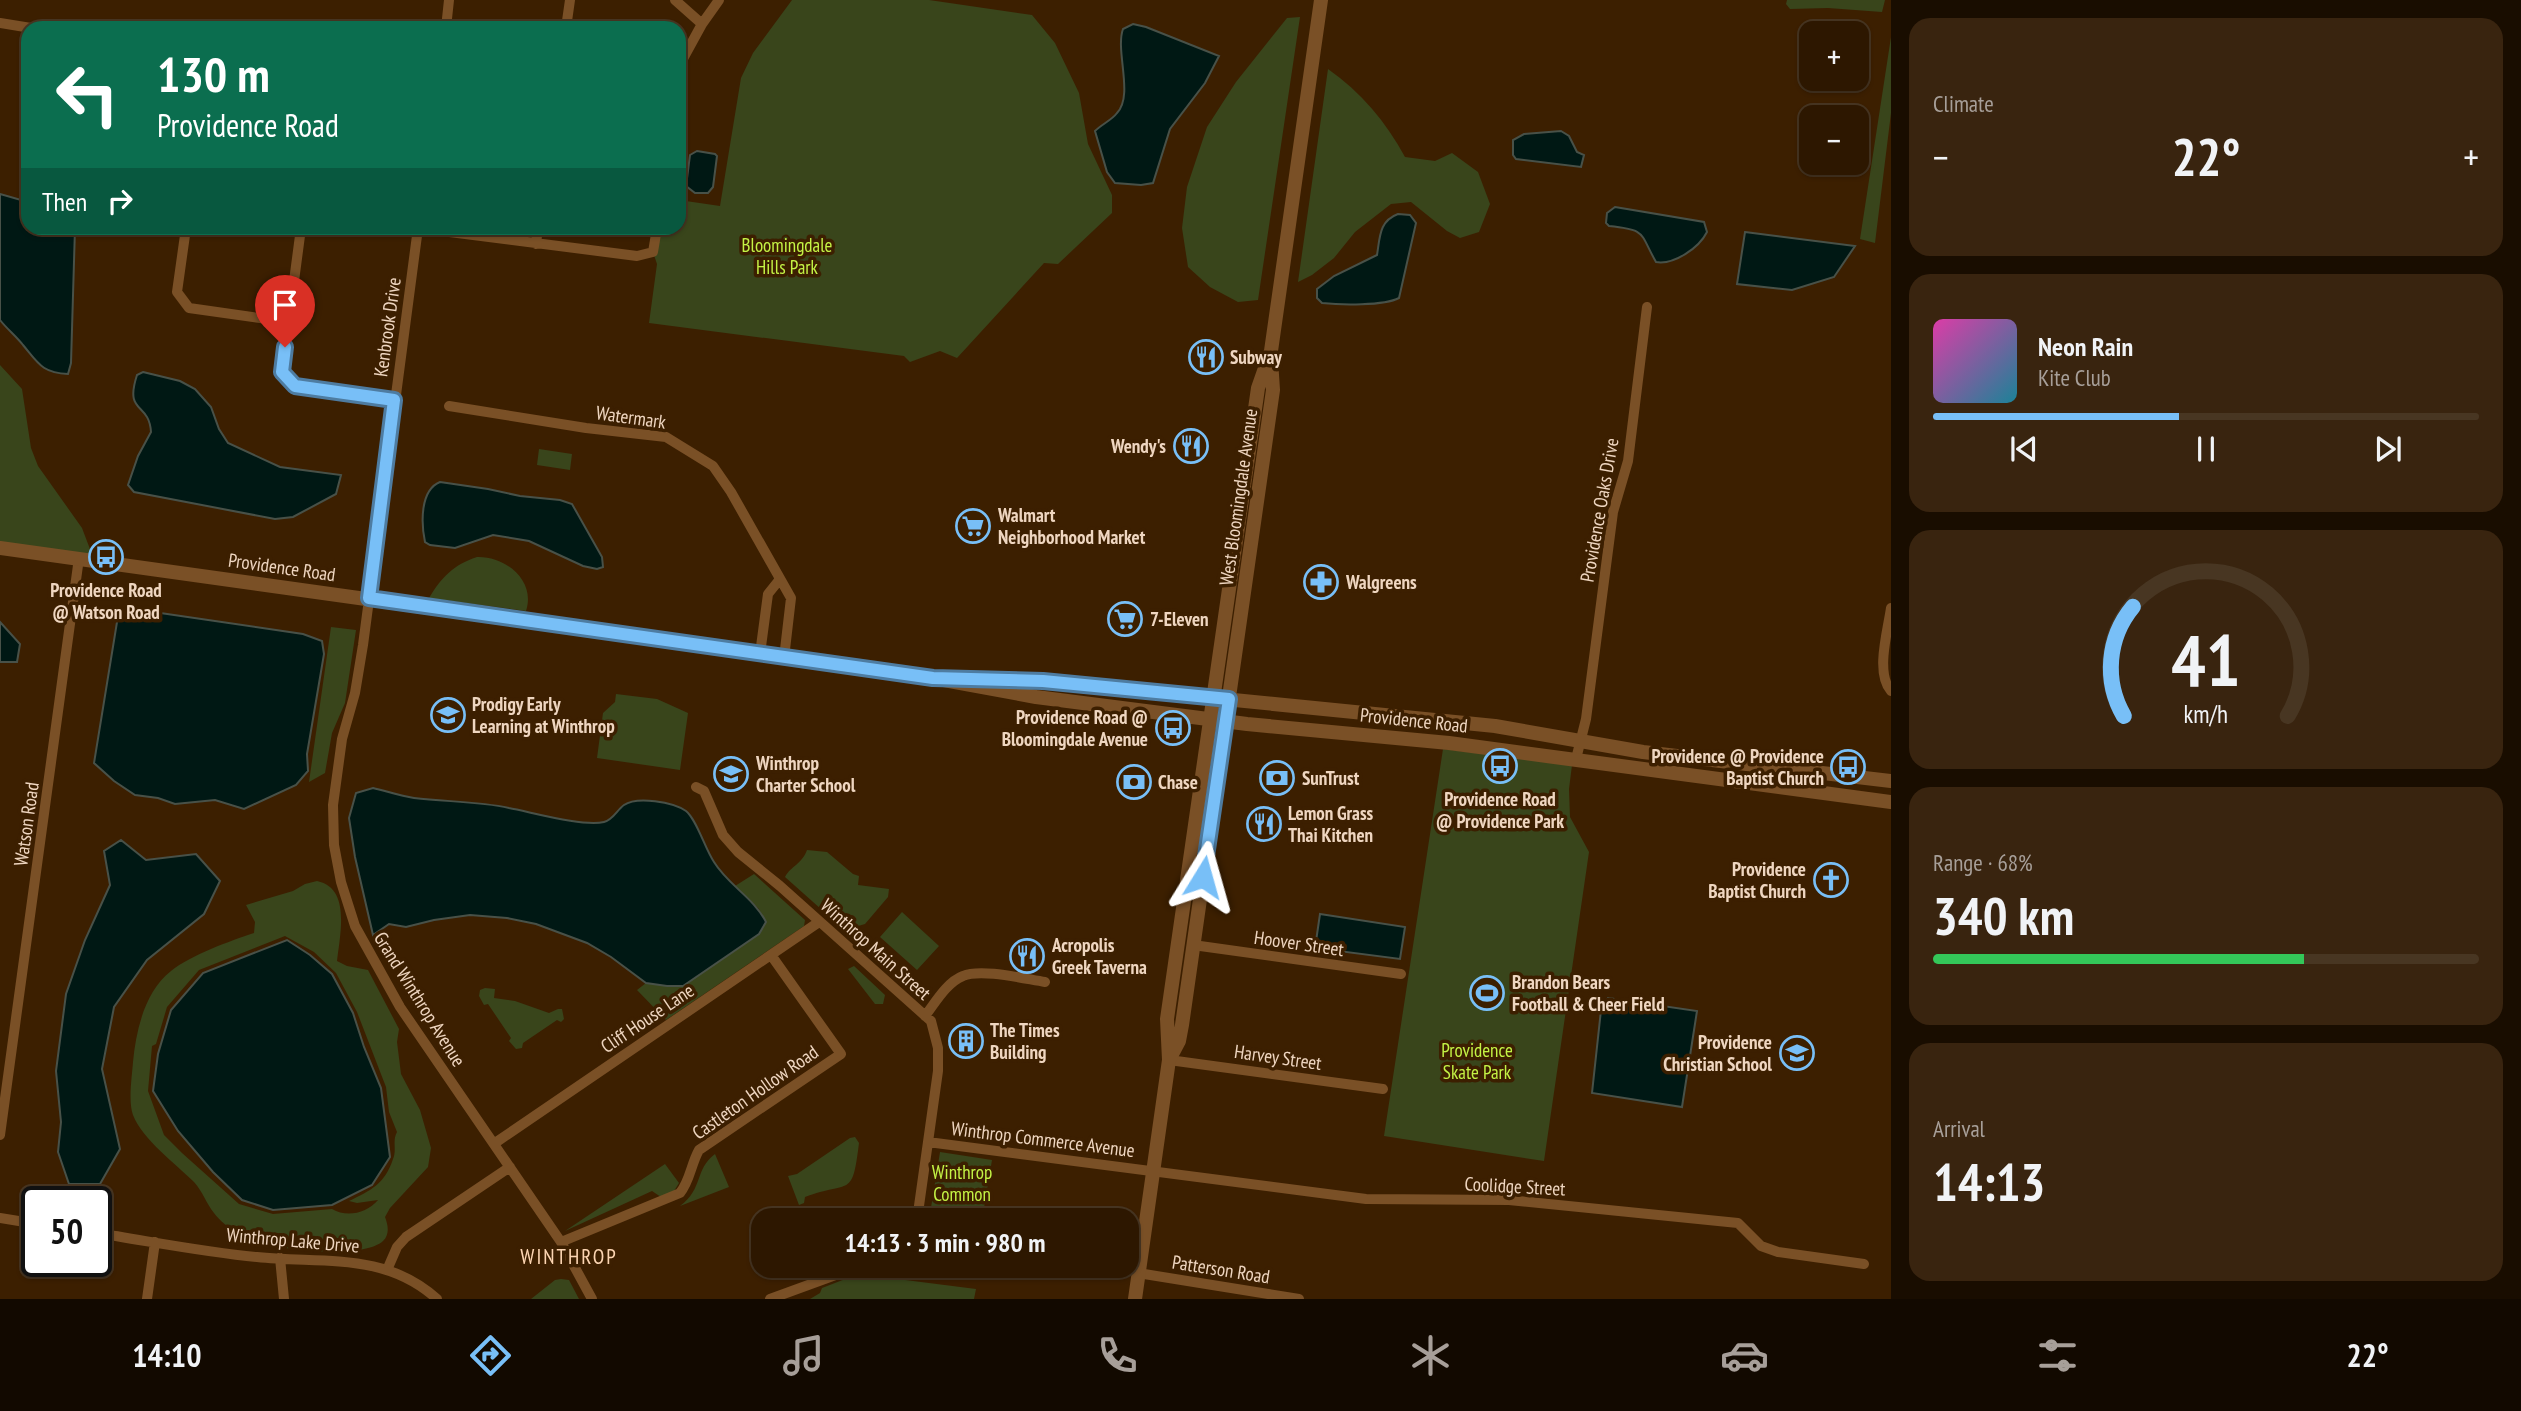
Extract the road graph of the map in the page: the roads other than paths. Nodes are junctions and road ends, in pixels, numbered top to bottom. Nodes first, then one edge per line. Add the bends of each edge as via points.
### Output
1 (449, 0) edge
2 (570, 0) edge
3 (676, 0) edge
4 (719, 0) edge
5 (1321, 0) edge
6 (447, 21) edge
7 (567, 21) edge
8 (0, 23) edge
9 (702, 24) junction
10 (21, 26) edge
11 (686, 53) edge
12 (185, 235) edge
13 (300, 235) edge
14 (417, 235) edge
15 (470, 235) edge
16 (537, 235) edge
17 (656, 235) edge
18 (536, 244) junction
19 (1647, 307) dead end
20 (288, 322) junction
21 (1271, 351) junction
22 (394, 400) junction
23 (449, 405) dead end
24 (0, 548) edge
25 (79, 558) junction
26 (780, 579) junction
27 (369, 598) junction
28 (1891, 608) edge
29 (760, 654) junction
30 (784, 658) junction
31 (933, 678) junction
32 (1891, 691) edge
33 (1213, 698) junction
34 (1229, 699) junction
35 (1210, 718) junction
36 (1226, 721) junction
37 (1580, 739) junction
38 (1576, 759) junction
39 (1891, 782) edge
40 (696, 786) dead end
41 (1891, 802) edge
42 (819, 922) junction
43 (1193, 945) junction
44 (1177, 950) junction
45 (771, 955) junction
46 (1401, 974) dead end
47 (1045, 982) dead end
48 (925, 1016) junction
49 (1182, 1025) junction
50 (1169, 1060) junction
51 (1382, 1089) dead end
52 (0, 1135) edge
53 (928, 1142) junction
54 (495, 1143) junction
55 (510, 1167) junction
56 (1153, 1170) junction
57 (919, 1208) edge
58 (0, 1218) edge
59 (21, 1221) edge
60 (112, 1235) edge
61 (155, 1242) junction
62 (561, 1242) junction
63 (280, 1258) junction
64 (1864, 1264) dead end
65 (1139, 1266) edge
66 (387, 1270) junction
67 (1139, 1273) edge
68 (827, 1278) edge
69 (1137, 1278) edge
70 (147, 1299) edge
71 (284, 1299) edge
72 (437, 1299) edge
73 (592, 1299) edge
74 (770, 1299) edge
75 (1135, 1299) edge
76 (1299, 1299) edge

1 - 6 street
2 - 7 street
3 - 9 street
4 - 9 street
5 - 21 main road, West Bloomingdale Avenue
8 - 10 street
9 - 11 street
12 - 20 street via 177,292 190,308
13 - 20 street
14 - 22 street, Kenbrook Drive
15 - 18 street
16 - 18 street
17 - 18 street via 653,252 637,256
19 - 37 street, Providence Oaks Drive via 1628,461 1613,512
20 - 22 street via 282,372 295,386
21 - 33 main road, West Bloomingdale Avenue via 1258,388
21 - 34 main road, West Bloomingdale Avenue via 1273,390
22 - 27 street, Kenbrook Drive
23 - 26 street, Watermark via 666,437 713,466
24 - 25 main road, Providence Road
25 - 27 main road, Providence Road
25 - 52 street, Watson Road
26 - 29 street via 768,594
26 - 30 street, Watermark via 792,598
27 - 29 main road, Providence Road
27 - 54 street, Grand Winthrop Avenue via 333,805 341,883 371,959
28 - 32 street via 1882,671
29 - 30 main road, Providence Road
30 - 31 main road, Providence Road
31 - 33 main road, Providence Road via 1043,681
31 - 35 main road, Providence Road via 1035,697
33 - 34 main road, Providence Road
33 - 35 main road, West Bloomingdale Avenue
34 - 36 main road, West Bloomingdale Avenue
34 - 37 main road, Providence Road
35 - 36 main road, Providence Road
35 - 44 main road, West Bloomingdale Avenue
36 - 38 main road, Providence Road
36 - 43 main road, West Bloomingdale Avenue
37 - 38 street, Providence Oaks Drive
37 - 39 main road, Providence Road via 1643,752
38 - 41 main road, Providence Road
40 - 42 street, Winthrop Main Street via 704,791 730,844
42 - 45 street, Cliff House Lane
42 - 48 street, Winthrop Main Street
43 - 46 street, Hoover Street
43 - 49 main road, West Bloomingdale Avenue
44 - 49 main road via 1184,960 1177,1010
44 - 50 main road, West Bloomingdale Avenue via 1167,1019
45 - 54 street, Cliff House Lane
45 - 62 street, Castleton Hollow Road via 841,1054 699,1150 680,1193
47 - 48 street via 963,976
48 - 53 street, Winthrop Main Street via 931,1021 938,1048
49 - 50 main road, West Bloomingdale Avenue
50 - 51 street, Harvey Street
50 - 56 main road, West Bloomingdale Avenue
53 - 56 street, Winthrop Commerce Avenue
53 - 57 street, Winthrop Main Street
54 - 55 street, Grand Winthrop Avenue
55 - 62 street, Grand Winthrop Avenue
55 - 66 street via 406,1237
56 - 64 street, Coolidge Street via 1366,1199 1509,1200 1738,1223 1761,1246 1778,1252
56 - 65 main road, West Bloomingdale Avenue
58 - 59 street
60 - 61 street, Winthrop Lake Drive
61 - 63 street, Winthrop Lake Drive
61 - 70 street
62 - 73 street, Grand Winthrop Avenue
63 - 66 street, Winthrop Lake Drive via 344,1260
63 - 71 street
66 - 72 street, Winthrop Lake Drive
67 - 76 street, Patterson Road
68 - 74 street
69 - 75 main road, West Bloomingdale Avenue

